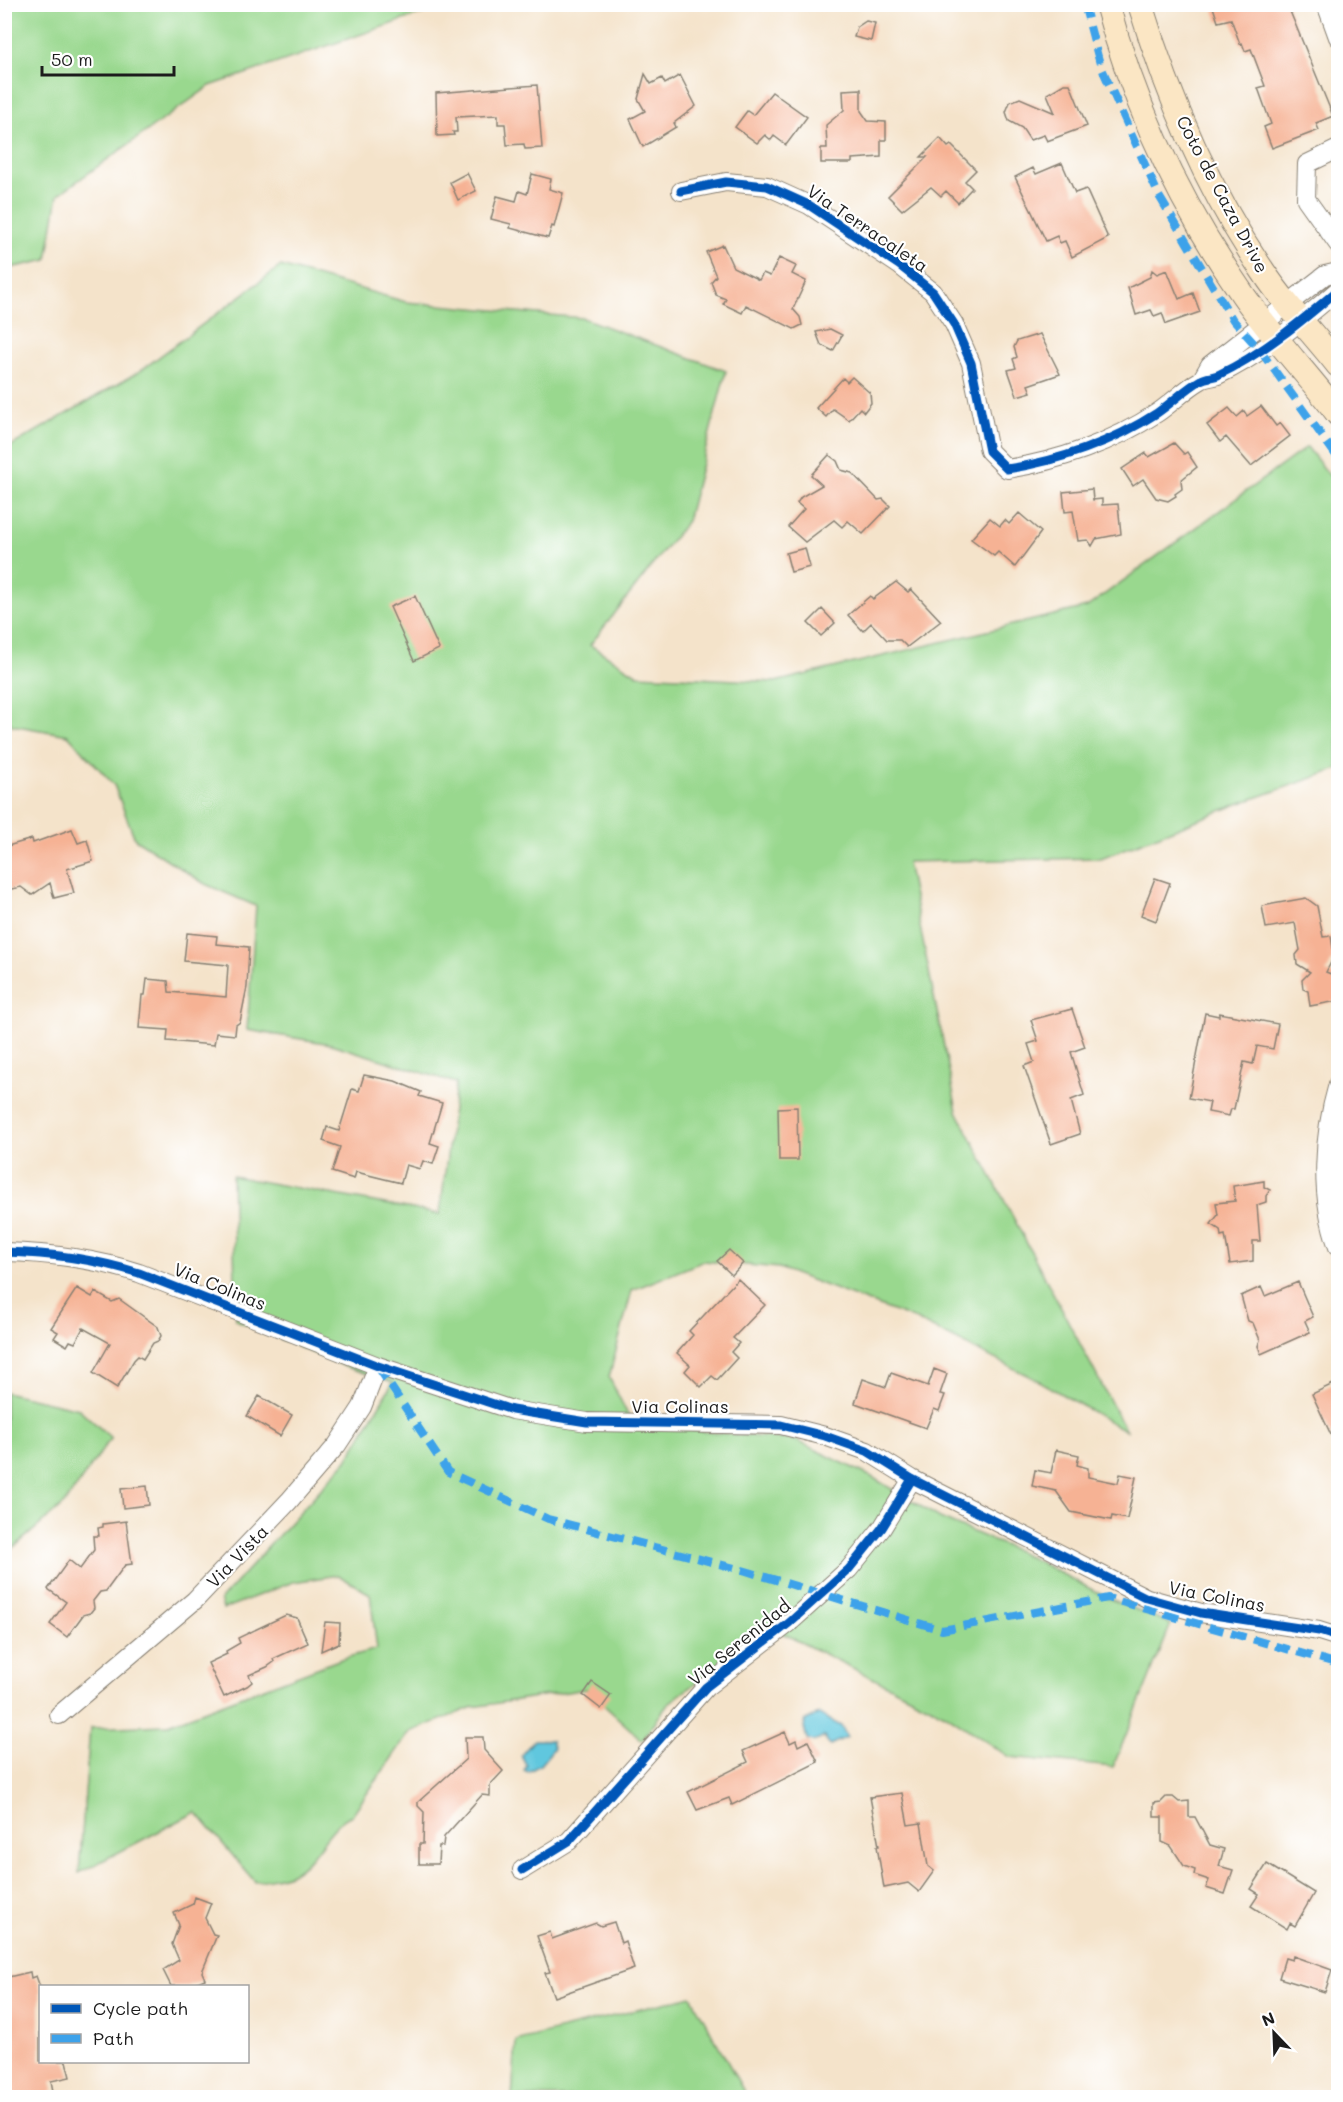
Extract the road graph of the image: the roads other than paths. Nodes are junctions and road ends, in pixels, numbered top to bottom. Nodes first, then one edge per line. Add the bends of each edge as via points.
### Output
1 (1107, 4) edge
2 (1140, 4) edge
3 (1326, 4) edge
4 (1338, 37) edge
5 (1338, 149) edge
6 (681, 190) dead end
7 (1338, 244) edge
8 (1338, 272) edge
9 (1338, 290) edge
10 (1295, 312) junction
11 (1271, 330) junction
12 (1338, 365) edge
13 (1338, 414) edge
14 (1338, 1084) edge
15 (1338, 1247) edge
16 (4, 1252) edge
17 (378, 1366) junction
18 (912, 1479) junction
19 (1338, 1637) edge
20 (59, 1714) dead end
21 (522, 1870) dead end

1 - 11 main road, Coto de Caza Drive via 1156,141 1209,243
2 - 10 main road, Coto de Caza Drive via 1168,90 1209,178 1259,265
3 - 4 street
5 - 7 street via 1307,164 1306,199
6 - 11 street, Via Terracaleta via 726,182 767,186 809,205 933,292 954,324 971,363 989,451 1007,469 1039,464 1116,437 1157,414 1202,379 1210,365
8 - 10 street via 1325,275
9 - 10 street
10 - 11 street, Via Terracaleta
10 - 12 main road, Coto de Caza Drive
11 - 13 main road, Coto de Caza Drive
14 - 15 street via 1325,1153 1330,1212
16 - 17 street, Via Colinas via 47,1253 112,1265
17 - 18 street, Via Colinas via 512,1410 587,1422 781,1425 867,1451
17 - 20 street, Via Vista via 362,1407 337,1445 282,1510 195,1600
18 - 19 street, Via Colinas via 1147,1598 1201,1613
18 - 21 street, Via Serenidad via 882,1528 849,1569 789,1623 706,1687 569,1841

